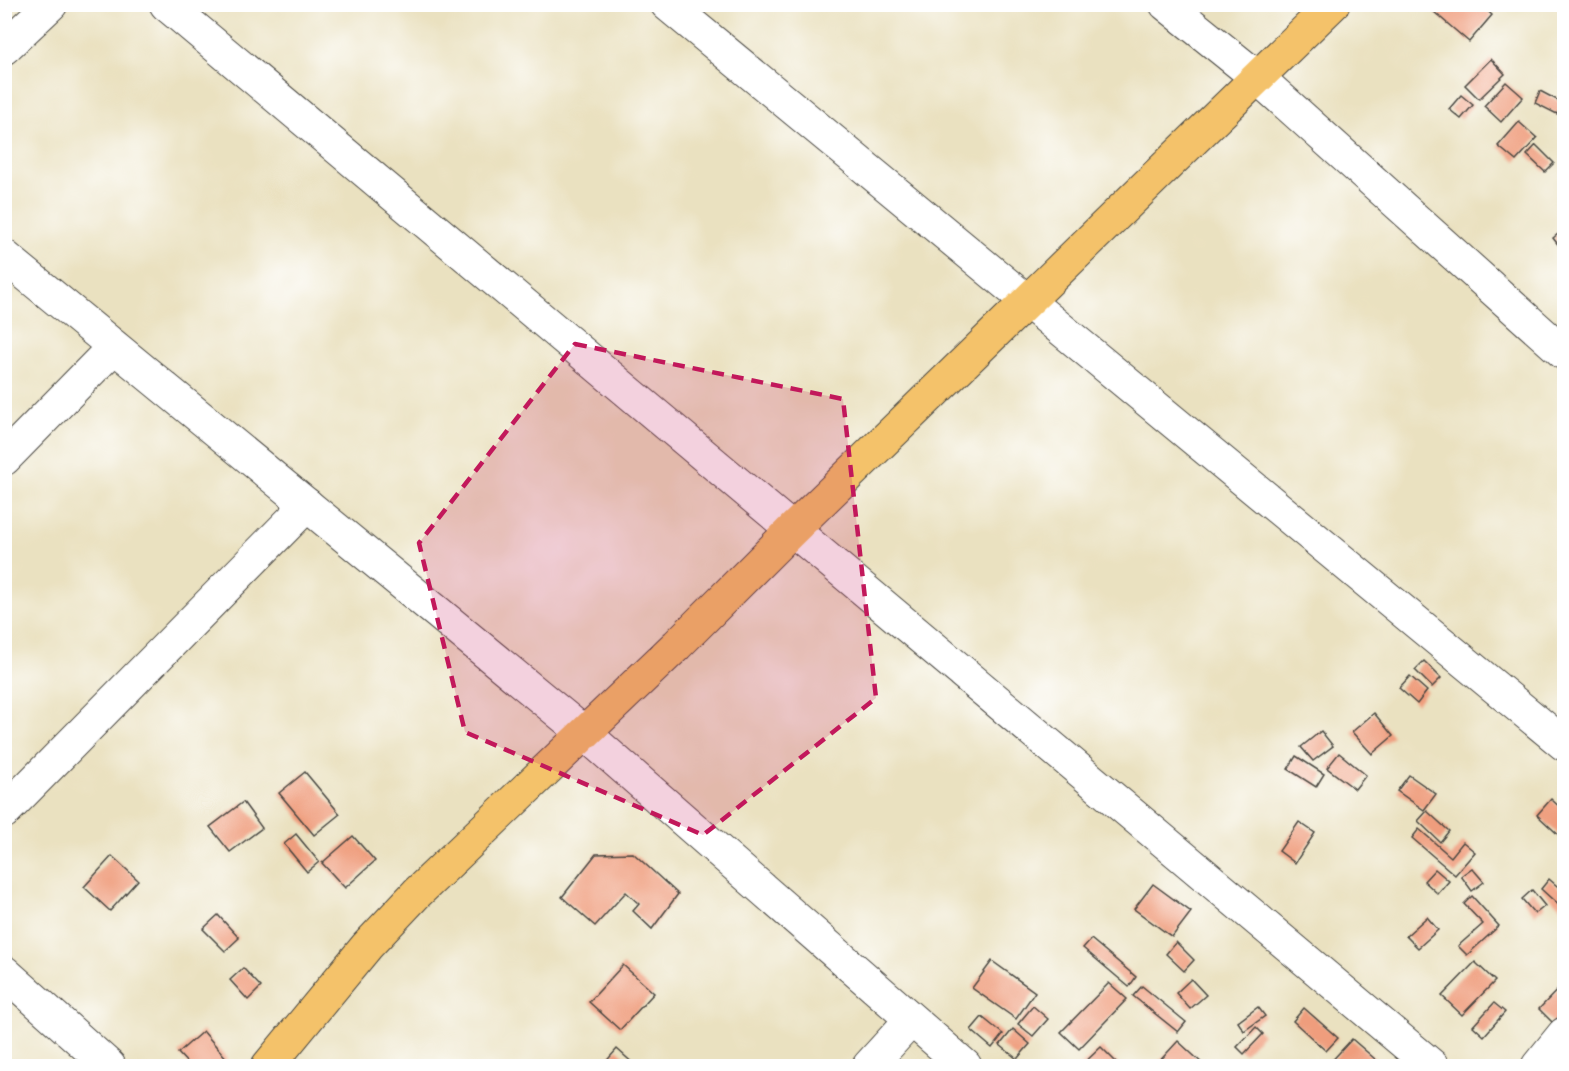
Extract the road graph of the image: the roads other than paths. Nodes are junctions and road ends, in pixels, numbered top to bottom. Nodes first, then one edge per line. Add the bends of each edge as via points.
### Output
1 (51, 4) edge
2 (166, 4) edge
3 (667, 4) edge
4 (1166, 4) edge
5 (1333, 4) edge
6 (4, 48) edge
7 (1258, 78) junction
8 (4, 255) edge
9 (1028, 302) junction
10 (114, 346) junction
11 (1564, 353) edge
12 (4, 459) edge
13 (307, 505) junction
14 (791, 531) junction
15 (583, 732) junction
16 (1564, 744) edge
17 (4, 812) edge
18 (4, 972) edge
19 (910, 1020) junction
20 (1564, 1034) edge
21 (109, 1066) edge
22 (268, 1066) edge
23 (869, 1066) edge
24 (965, 1066) edge
25 (1432, 1066) edge
26 (1538, 1066) edge

1 - 6 street
2 - 14 street
3 - 9 street
4 - 7 street
5 - 7 main road
7 - 9 main road
7 - 11 street
8 - 10 street
9 - 14 main road
9 - 16 street
10 - 12 street
10 - 13 street
13 - 15 street
13 - 17 street
14 - 15 main road
14 - 25 street
15 - 19 street
15 - 22 main road via 367,946
18 - 21 street
19 - 23 street
19 - 24 street
20 - 26 street

